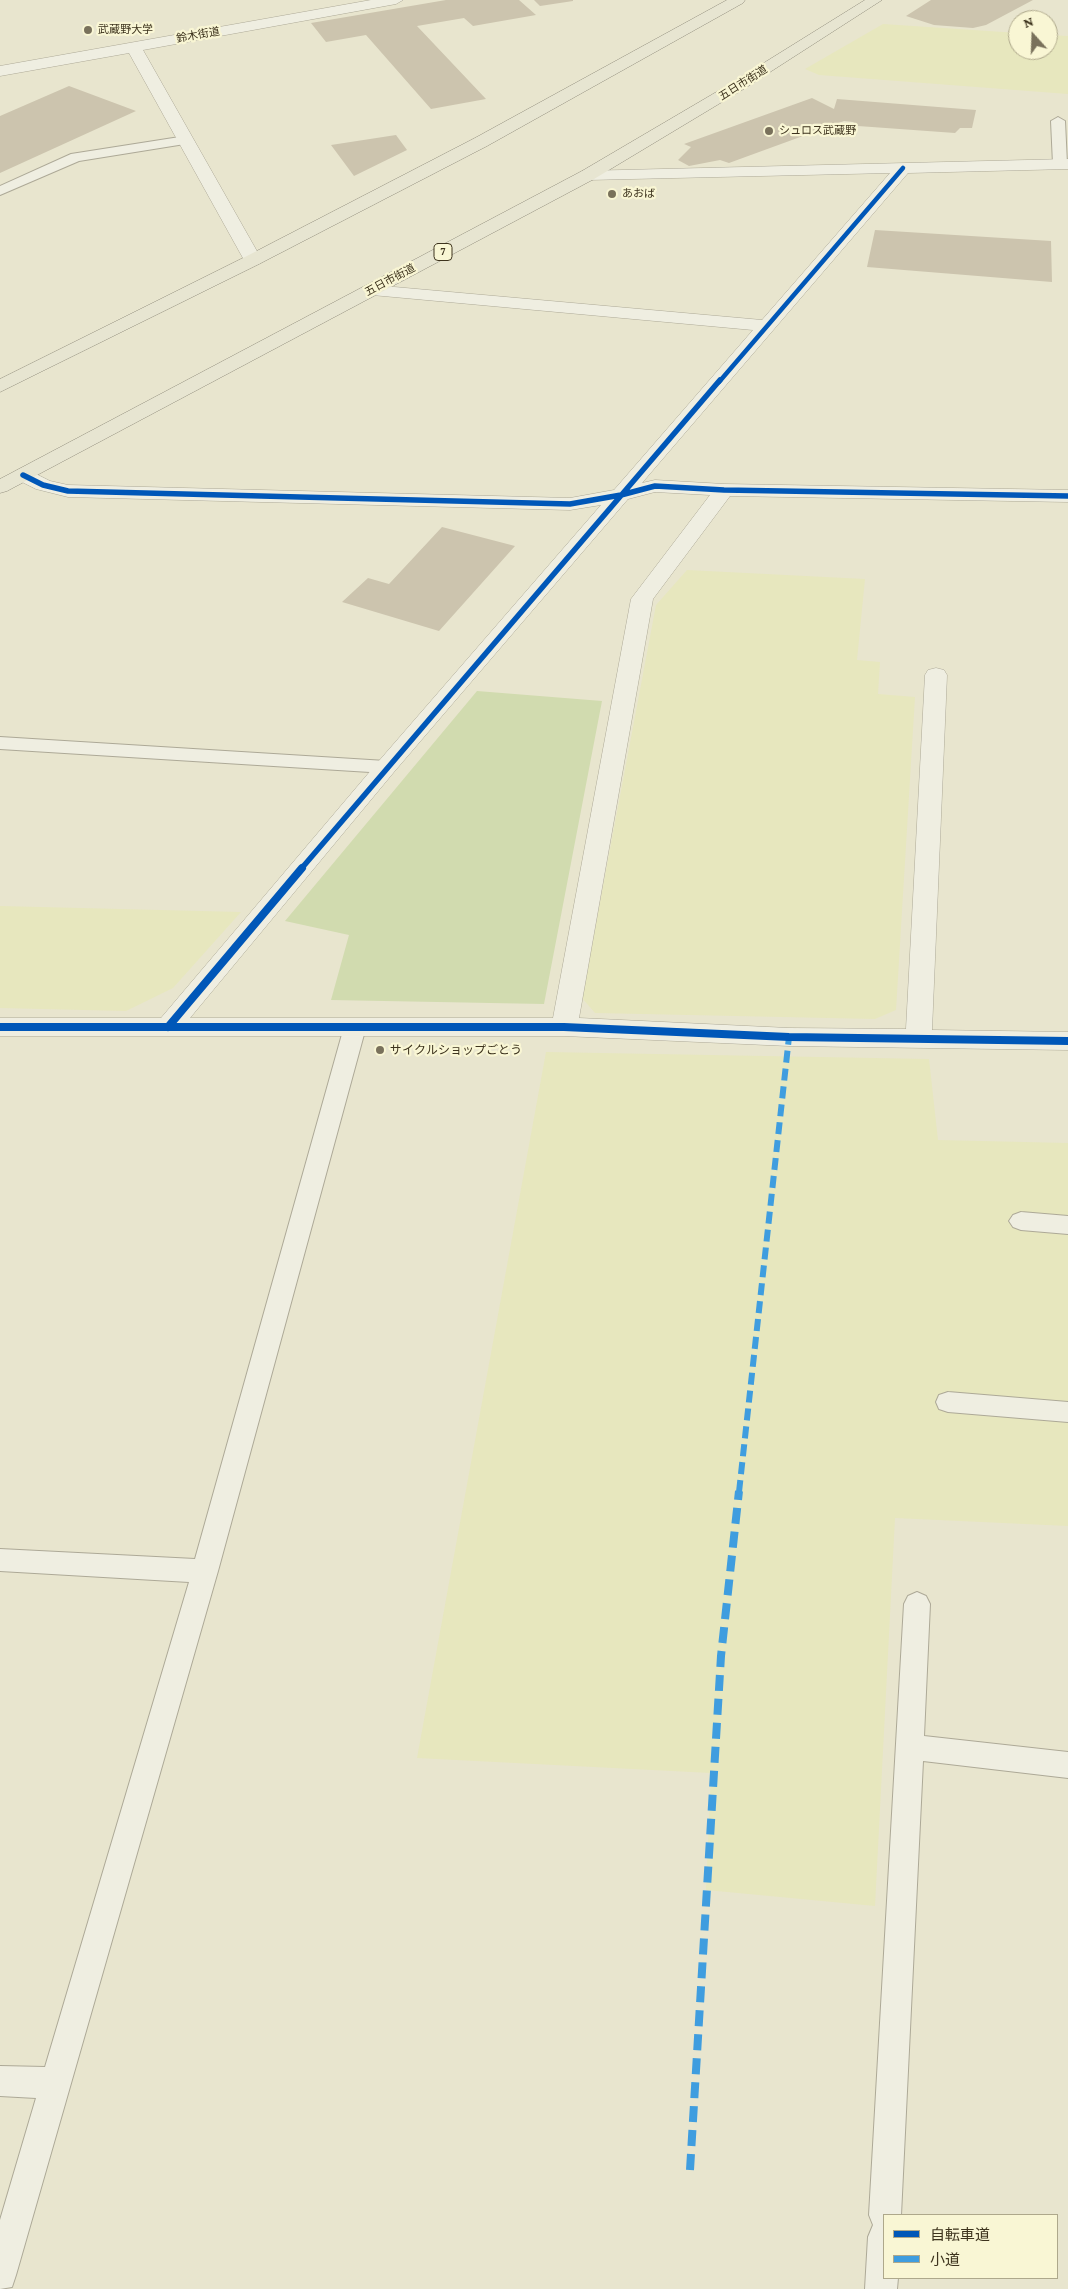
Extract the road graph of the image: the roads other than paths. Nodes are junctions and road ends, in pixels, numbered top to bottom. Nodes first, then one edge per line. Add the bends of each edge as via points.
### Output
1 (396, 0) edge
2 (738, 0) edge
3 (875, 0) edge
4 (134, 46) junction
5 (0, 71) edge
6 (1058, 121) dead end
7 (186, 140) junction
8 (1064, 164) edge
9 (903, 168) junction
10 (588, 175) junction
11 (0, 191) edge
12 (253, 260) junction
13 (372, 290) junction
14 (766, 326) junction
15 (0, 386) edge
16 (23, 475) junction
17 (0, 486) edge
18 (724, 490) junction
19 (621, 495) junction
20 (1068, 496) edge
21 (936, 674) dead end
22 (0, 742) edge
23 (386, 767) junction
24 (0, 1027) edge
25 (168, 1027) junction
26 (355, 1027) junction
27 (564, 1027) junction
28 (919, 1037) junction
29 (1068, 1041) edge
30 (1021, 1221) dead end
31 (1068, 1225) edge
32 (948, 1402) dead end
33 (1068, 1412) edge
34 (0, 1560) edge
35 (205, 1572) junction
36 (917, 1604) dead end
37 (910, 1747) junction
38 (1068, 1764) edge
39 (0, 2081) edge
40 (56, 2083) junction
41 (885, 2214) edge
42 (883, 2263) edge
43 (0, 2275) edge
44 (882, 2289) edge

1 - 4 street, 鈴木街道
2 - 12 main road via 481,142
3 - 10 main road, 五日市街道 / 7
4 - 5 street, 鈴木街道
4 - 7 street
6 - 8 lane
7 - 11 lane via 76,157
7 - 12 street
8 - 9 street
9 - 10 street
9 - 14 street
10 - 13 main road, 五日市街道 / 7
12 - 15 main road
13 - 14 street
13 - 16 main road, 五日市街道 / 7
14 - 19 street
16 - 17 main road, 五日市街道 / 7
16 - 19 street via 42,485 68,491 570,504
18 - 19 street via 655,486
18 - 20 street
18 - 27 street via 642,599
19 - 23 street
21 - 28 street
22 - 23 lane
23 - 25 street
24 - 25 street
25 - 26 street
26 - 27 street
26 - 35 lane
27 - 28 street via 789,1037
28 - 29 street
30 - 31 lane
32 - 33 lane
34 - 35 lane
35 - 40 lane
36 - 37 lane
37 - 38 lane
37 - 41 lane
39 - 40 lane
40 - 43 lane
42 - 44 lane

